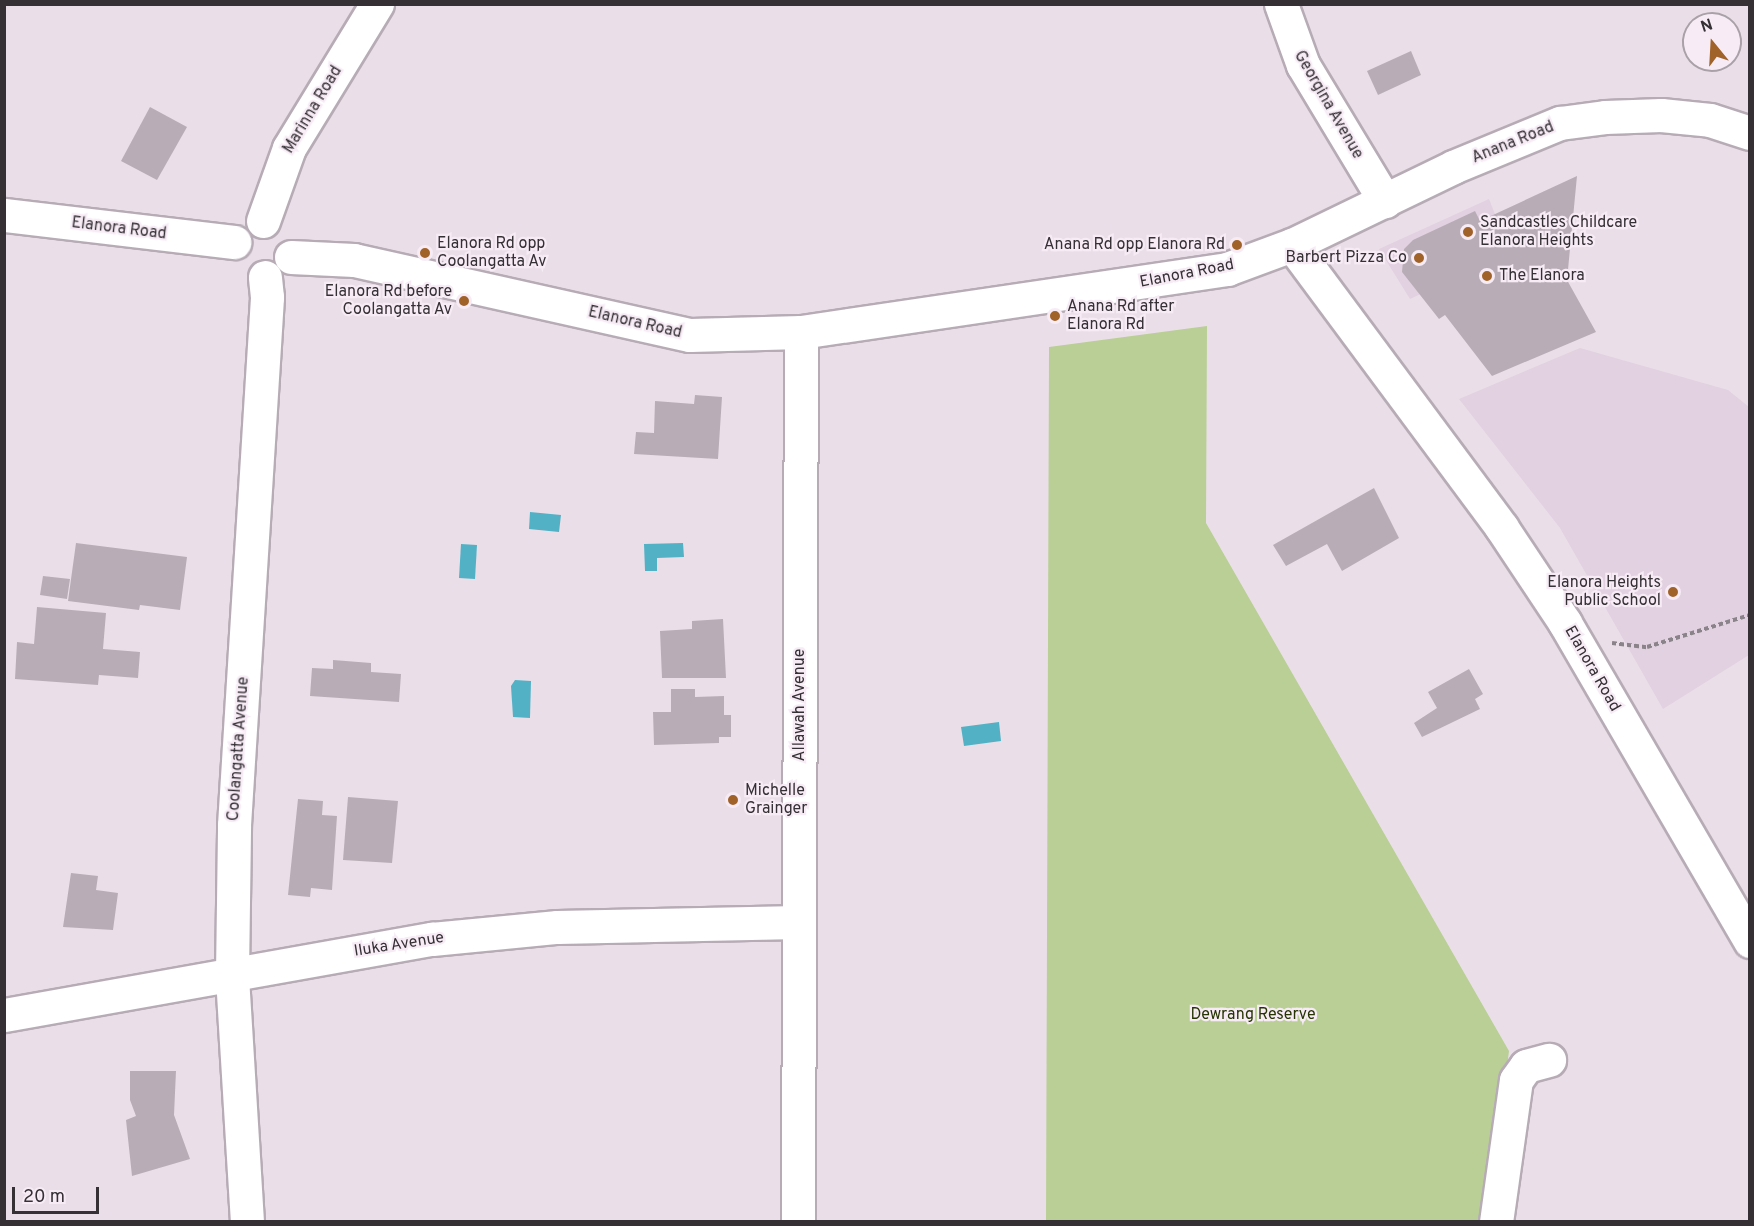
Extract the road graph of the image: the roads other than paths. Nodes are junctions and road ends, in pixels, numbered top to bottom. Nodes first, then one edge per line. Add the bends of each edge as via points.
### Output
1 (377, 4) edge
2 (1281, 4) edge
3 (1749, 133) edge
4 (1384, 201) junction
5 (4, 215) edge
6 (263, 221) junction
7 (234, 242) junction
8 (1292, 244) junction
9 (291, 256) junction
10 (265, 277) junction
11 (801, 332) junction
12 (799, 922) junction
13 (1749, 941) edge
14 (232, 974) junction
15 (4, 1015) edge
16 (1549, 1059) dead end
17 (247, 1221) edge
18 (798, 1221) edge
19 (1496, 1221) edge

1 - 6 street, Marinna Road via 289,148
2 - 4 street, Georgina Avenue via 1303,65
3 - 4 street, Anana Road via 1710,120 1661,115 1560,123 1511,141
4 - 8 street, Anana Road
5 - 7 street, Elanora Road
6 - 7 street via 244,226
6 - 9 street via 272,223 287,236
7 - 10 street via 234,252 244,267
8 - 11 street, Elanora Road via 1203,274 894,315
8 - 13 street, Elanora Road via 1502,528 1565,623
9 - 10 street via 278,274
9 - 11 street, Elanora Road via 354,260 690,335
10 - 14 street, Coolangatta Avenue via 234,825
11 - 12 street, Allawah Avenue
12 - 14 street, Iluka Avenue via 556,927 432,939
12 - 18 street, Allawah Avenue
14 - 15 street, Iluka Avenue
14 - 17 street, Coolangatta Avenue
16 - 19 street via 1526,1066 1516,1080

